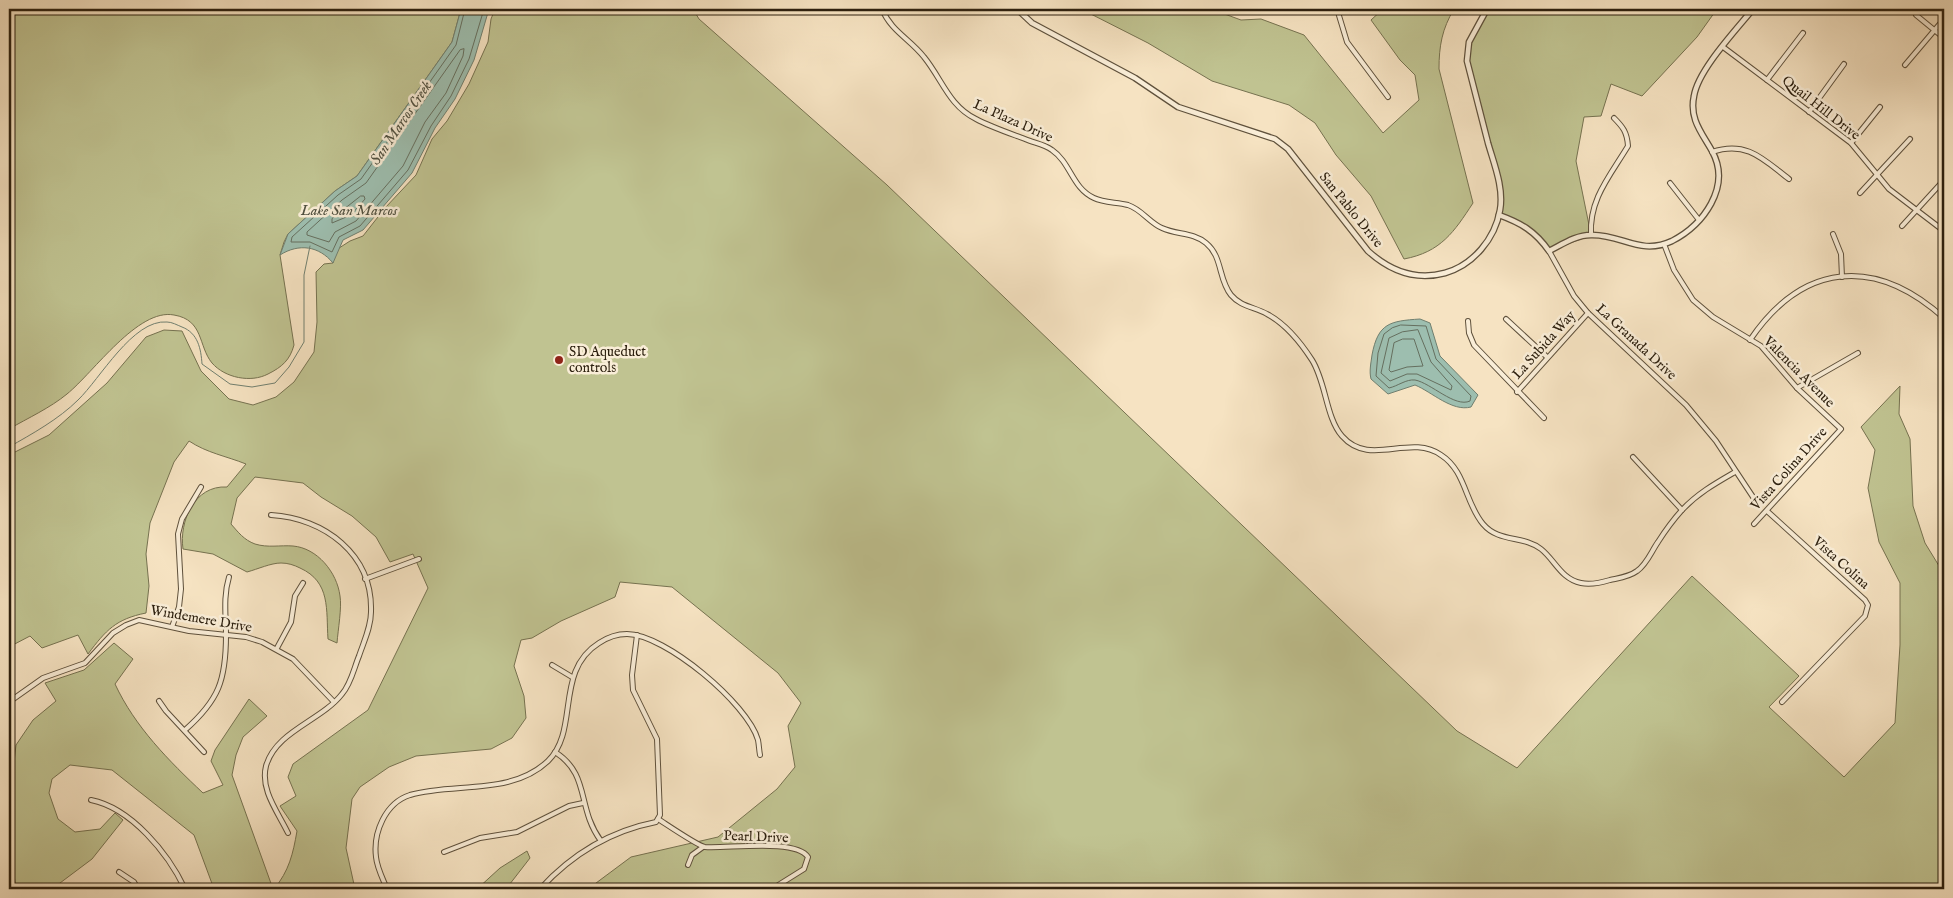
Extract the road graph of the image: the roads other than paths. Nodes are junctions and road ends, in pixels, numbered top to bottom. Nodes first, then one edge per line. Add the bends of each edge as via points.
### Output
1 (882, 9) edge
2 (1017, 9) edge
3 (1336, 9) edge
4 (1487, 9) edge
5 (1753, 9) edge
6 (1916, 15) dead end
7 (1944, 19) edge
8 (1935, 30) junction
9 (1803, 33) dead end
10 (1944, 38) edge
11 (1723, 47) junction
12 (1844, 64) dead end
13 (1905, 65) dead end
14 (1767, 80) junction
15 (1388, 97) dead end
16 (1880, 106) dead end
17 (1809, 112) junction
18 (1614, 118) dead end
19 (1910, 139) dead end
20 (1850, 143) junction
21 (1712, 152) junction
22 (1876, 175) junction
23 (1789, 179) dead end
24 (1944, 180) edge
25 (1670, 183) dead end
26 (1860, 193) dead end
27 (1916, 210) junction
28 (1498, 215) junction
29 (1699, 220) junction
30 (1902, 226) dead end
31 (1944, 231) edge
32 (1832, 234) dead end
33 (1591, 235) junction
34 (1664, 244) junction
35 (1550, 251) junction
36 (1842, 277) junction
37 (1588, 312) junction
38 (1943, 315) edge
39 (1506, 319) dead end
40 (1468, 321) dead end
41 (1750, 340) junction
42 (1858, 353) dead end
43 (1547, 358) junction
44 (1798, 388) junction
45 (1517, 392) junction
46 (1544, 418) dead end
47 (1841, 429) joint
48 (1633, 457) dead end
49 (1735, 472) junction
50 (201, 487) dead end
51 (1752, 497) dead end
52 (1682, 510) junction
53 (1767, 511) junction
54 (271, 515) dead end
55 (1754, 524) dead end
56 (419, 559) dead end
57 (229, 577) dead end
58 (365, 578) junction
59 (302, 583) dead end
60 (172, 627) junction
61 (226, 635) junction
62 (637, 635) junction
63 (277, 648) junction
64 (552, 664) dead end
65 (572, 677) junction
66 (159, 701) dead end
67 (9, 702) edge
68 (334, 702) junction
69 (1782, 702) dead end
70 (185, 730) junction
71 (204, 752) dead end
72 (555, 752) junction
73 (760, 755) dead end
74 (91, 800) dead end
75 (583, 803) junction
76 (658, 819) junction
77 (288, 833) dead end
78 (601, 841) junction
79 (703, 847) junction
80 (444, 852) dead end
81 (9, 864) edge
82 (688, 865) dead end
83 (118, 872) dead end
84 (11, 889) edge
85 (138, 889) edge
86 (185, 889) edge
87 (386, 889) edge
88 (540, 889) edge
89 (772, 889) edge

1 - 52 street, La Plaza Drive via 896,33 923,55 951,100 967,114 1050,148 1062,158 1082,191 1095,199 1128,205 1161,228 1198,238 1207,244 1219,262 1232,297 1275,318 1314,363 1335,424 1346,440 1370,452 1404,446 1423,446 1437,452 1453,465 1477,516 1495,535 1531,543 1541,548 1572,580 1596,584 1640,570
2 - 28 street, San Pablo Drive via 1032,23 1135,78 1178,107 1275,139 1288,149 1368,251 1395,270 1427,276 1468,262 1494,231
3 - 15 street via 1347,42
4 - 28 street, San Pablo Drive via 1469,42 1467,61 1499,182
5 - 11 street
6 - 8 street
7 - 8 street
8 - 10 street
8 - 13 street
9 - 14 street
11 - 14 street, Quail Hill Drive
11 - 21 street via 1703,73 1693,96 1694,121
12 - 17 street
14 - 17 street, Quail Hill Drive
16 - 20 street
17 - 20 street, Quail Hill Drive
18 - 33 street via 1628,135 1628,146 1593,204
19 - 22 street
20 - 22 street, Quail Hill Drive
21 - 23 street via 1731,147 1748,150
21 - 29 street via 1719,179 1716,197
22 - 26 street
22 - 27 street, Quail Hill Drive
24 - 27 street
25 - 29 street
27 - 30 street
27 - 31 street, Quail Hill Drive
28 - 35 street, La Granada Drive via 1528,227
29 - 34 street
32 - 36 street via 1840,254
33 - 34 street via 1642,247
33 - 35 street via 1573,239
34 - 41 street, Valencia Avenue via 1674,270 1693,300
35 - 37 street, La Granada Drive via 1574,296
36 - 38 street via 1893,283
36 - 41 street via 1819,281 1786,298
37 - 43 street, La Subida Way
37 - 49 street, La Granada Drive via 1686,405 1716,441
39 - 43 street
40 - 45 street via 1474,344
41 - 44 street, Valencia Avenue via 1772,357
42 - 44 street
43 - 45 street, La Subida Way
44 - 47 street, Valencia Avenue
45 - 46 street
47 - 53 street, Vista Colina Drive
48 - 52 street
49 - 51 street, La Granada Drive
49 - 52 street, La Plaza Drive via 1704,491
50 - 60 street via 182,519 178,534 180,607
53 - 55 street, Vista Colina Drive
53 - 69 street, Vista Colina via 1868,605 1866,616
54 - 58 street via 305,520 342,541 353,552
56 - 58 street
57 - 61 street via 225,590
58 - 68 street via 371,598 369,629 346,688
59 - 63 street via 295,596 291,622
60 - 61 street, Windemere Drive
60 - 67 street, Windemere Drive via 139,620 126,624 85,663 43,678
61 - 63 street, Windemere Drive via 246,637
61 - 70 street via 220,686 213,701
62 - 65 street via 613,635 596,644
62 - 73 street via 669,649 712,682 746,719 758,739
62 - 76 street via 633,690 657,739
63 - 68 street, Windemere Drive
64 - 65 street
65 - 72 street via 562,737
66 - 70 street
68 - 77 street via 280,743 271,753 266,767 264,783
70 - 71 street
72 - 75 street via 576,771
72 - 87 street via 536,770 514,780 408,796 392,806 381,822 375,842 376,859
74 - 86 street via 106,803 150,837
75 - 78 street via 592,828
75 - 80 street via 569,806 518,832 480,838
76 - 78 street
76 - 79 street, Pearl Drive
78 - 88 street via 578,854
79 - 82 street via 692,855
79 - 89 street, Pearl Drive via 777,846 806,854 804,869
81 - 84 street
83 - 85 street via 134,882

